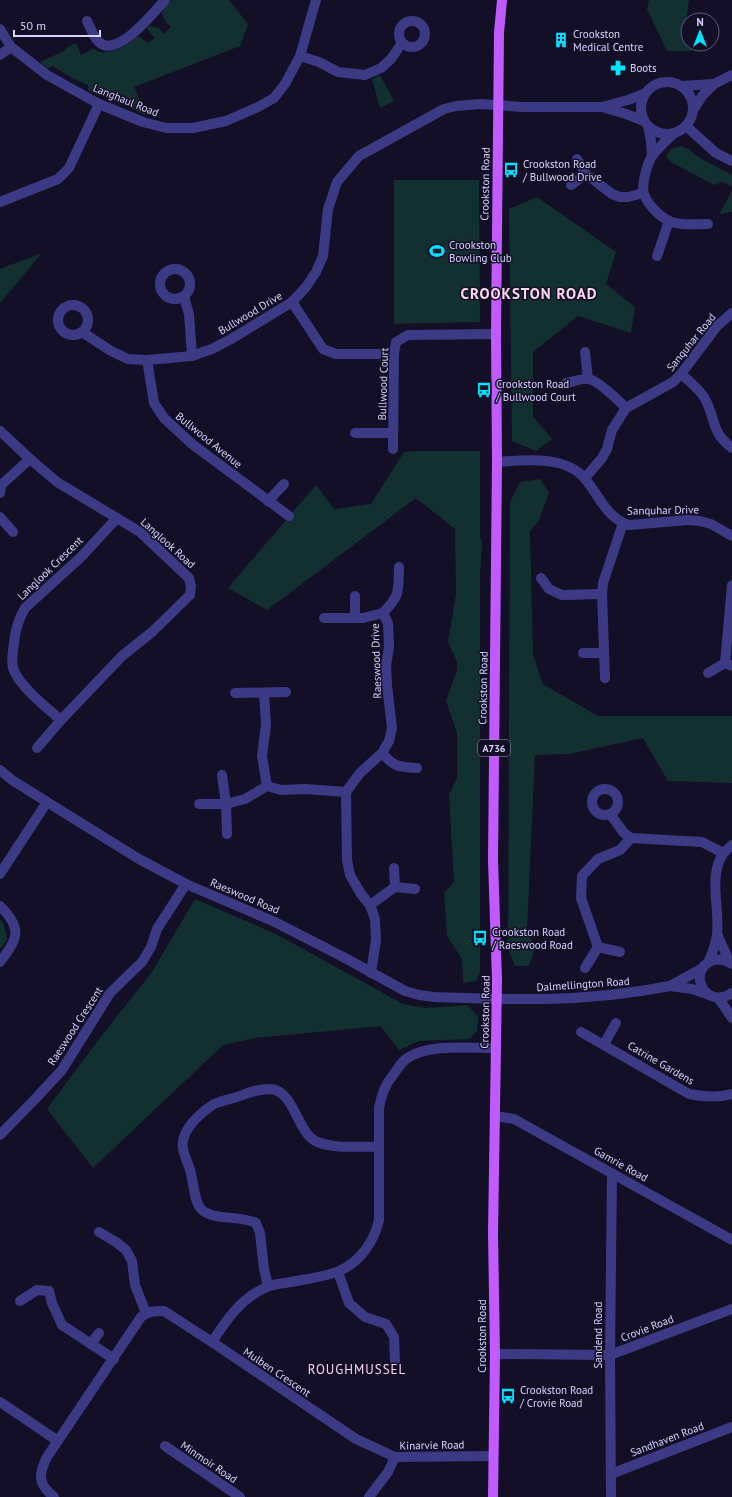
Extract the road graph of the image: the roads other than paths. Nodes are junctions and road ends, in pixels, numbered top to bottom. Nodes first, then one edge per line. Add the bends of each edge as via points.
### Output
1 (165, 0) edge
2 (316, 0) edge
3 (502, 0) edge
4 (87, 21) dead end
5 (0, 29) edge
6 (402, 43) dead end
7 (11, 47) junction
8 (0, 55) edge
9 (300, 56) junction
10 (732, 75) edge
11 (714, 84) junction
12 (681, 86) junction
13 (644, 94) junction
14 (99, 104) junction
15 (498, 106) junction
16 (602, 107) junction
17 (693, 110) junction
18 (646, 124) junction
19 (686, 126) junction
20 (673, 134) junction
21 (652, 156) junction
22 (577, 159) dead end
23 (732, 161) edge
24 (586, 174) junction
25 (571, 185) dead end
26 (643, 193) junction
27 (0, 202) edge
28 (669, 221) junction
29 (708, 224) dead end
30 (657, 256) dead end
31 (184, 297) dead end
32 (292, 302) junction
33 (732, 313) edge
34 (82, 332) dead end
35 (496, 334) junction
36 (586, 352) dead end
37 (379, 354) dead end
38 (192, 356) junction
39 (148, 360) junction
40 (682, 374) junction
41 (588, 379) junction
42 (566, 383) dead end
43 (626, 408) junction
44 (0, 431) edge
45 (355, 433) dead end
46 (393, 433) junction
47 (732, 448) edge
48 (393, 449) dead end
49 (30, 459) junction
50 (497, 462) junction
51 (585, 478) junction
52 (284, 484) dead end
53 (0, 488) edge
54 (268, 501) junction
55 (289, 516) dead end
56 (0, 517) edge
57 (117, 518) junction
58 (623, 523) junction
59 (13, 532) dead end
60 (732, 536) edge
61 (399, 567) dead end
62 (541, 578) dead end
63 (732, 585) edge
64 (602, 594) junction
65 (354, 596) dead end
66 (384, 613) junction
67 (324, 618) dead end
68 (355, 618) junction
69 (583, 652) dead end
70 (603, 652) junction
71 (729, 665) edge
72 (708, 673) dead end
73 (605, 678) dead end
74 (286, 692) dead end
75 (235, 693) dead end
76 (264, 693) junction
77 (61, 720) junction
78 (37, 748) dead end
79 (382, 753) junction
80 (417, 768) dead end
81 (0, 770) edge
82 (222, 775) dead end
83 (267, 786) junction
84 (346, 792) junction
85 (47, 802) junction
86 (199, 804) dead end
87 (226, 804) junction
88 (610, 814) dead end
89 (227, 834) dead end
90 (631, 838) junction
91 (732, 845) edge
92 (724, 853) junction
93 (394, 868) dead end
94 (0, 874) edge
95 (186, 884) junction
96 (395, 887) junction
97 (415, 889) dead end
98 (370, 905) junction
99 (0, 906) edge
100 (717, 934) junction
101 (598, 948) junction
102 (620, 952) dead end
103 (0, 962) edge
104 (731, 963) edge
105 (705, 965) junction
106 (586, 968) dead end
107 (371, 973) junction
108 (670, 986) junction
109 (732, 993) edge
110 (707, 994) junction
111 (718, 998) junction
112 (497, 999) junction
113 (732, 1018) edge
114 (616, 1023) dead end
115 (581, 1032) dead end
116 (604, 1044) junction
117 (496, 1048) junction
118 (732, 1094) edge
119 (495, 1116) junction
120 (0, 1135) edge
121 (379, 1147) junction
122 (612, 1173) junction
123 (99, 1232) dead end
124 (732, 1240) edge
125 (338, 1272) junction
126 (268, 1286) junction
127 (20, 1302) dead end
128 (732, 1309) edge
129 (146, 1313) junction
130 (99, 1333) dead end
131 (212, 1342) junction
132 (91, 1344) junction
133 (495, 1354) junction
134 (610, 1355) junction
135 (114, 1359) junction
136 (395, 1362) dead end
137 (0, 1402) edge
138 (732, 1427) edge
139 (58, 1441) junction
140 (165, 1446) dead end
141 (395, 1456) junction
142 (493, 1456) junction
143 (611, 1474) junction
144 (54, 1497) edge
145 (240, 1497) edge
146 (369, 1497) edge
147 (493, 1497) edge
148 (611, 1497) edge

1 - 4 street via 129,37 118,44 106,46 99,42
2 - 9 street, Langhaul Road
3 - 15 main road, Crookston Road / A736
5 - 7 street, Langhaul Road
6 - 9 street via 381,68 365,75 338,72
7 - 8 street
7 - 14 street, Langhaul Road via 47,75
9 - 14 street, Langhaul Road via 274,98 226,121 193,128 166,128 143,122
10 - 11 street
11 - 12 street
11 - 17 street
12 - 13 street via 662,82 655,84
12 - 17 street via 691,97
13 - 16 street
13 - 18 street via 640,109
14 - 27 street via 69,168 58,179
15 - 16 street
15 - 32 street, Bullwood Drive via 456,106 444,109 359,156 337,182 328,209 322,256 316,272
15 - 35 main road, Crookston Road / A736
16 - 18 street via 626,114
17 - 19 street
18 - 20 street via 658,133
18 - 21 street
19 - 20 street
19 - 23 street via 716,153
20 - 21 street
21 - 26 street via 645,172
22 - 24 street
24 - 25 street
24 - 26 street via 620,197
26 - 28 street via 659,215
28 - 29 street via 685,225
28 - 30 street
31 - 38 street
32 - 37 street via 323,349 336,354
32 - 38 street, Bullwood Drive via 233,338
33 - 40 street, Sanquhar Road via 717,326
34 - 39 street, Bullwood Drive via 128,359
35 - 46 street, Bullwood Court via 408,335 396,342
35 - 50 main road, Crookston Road / A736
36 - 41 street
38 - 39 street, Bullwood Drive
39 - 54 street, Bullwood Avenue via 154,403 164,418 192,444
40 - 43 street, Sanquhar Road via 667,386
40 - 47 street via 704,397 714,428 719,437
41 - 42 street
41 - 43 street via 608,391
43 - 51 street, Sanquhar Road via 612,430 602,458
44 - 49 street, Langlook Road
45 - 46 street, Bullwood Court
46 - 48 street, Bullwood Court
49 - 53 street
49 - 57 street, Langlook Road via 57,482
50 - 51 street, Sanquhar Drive via 553,462 566,466
50 - 112 main road, Crookston Road / A736 via 493,860
51 - 58 street, Sanquhar Drive via 605,508
52 - 54 street
54 - 55 street, Bullwood Avenue
56 - 59 street
57 - 77 street, Langlook Crescent via 81,557 25,608 16,629 12,655 19,679
57 - 77 street, Langlook Road via 140,532 189,578 190,595 152,632 122,656
58 - 60 street, Sanquhar Drive via 629,525 700,521
58 - 64 street
61 - 66 street, Raeswood Drive via 398,594
62 - 64 street via 549,589 562,595
63 - 71 street
64 - 70 street
65 - 68 street
66 - 68 street, Raeswood Drive
66 - 79 street, Raeswood Drive via 388,623 389,647 386,666 392,728 389,741
67 - 68 street, Raeswood Drive
69 - 70 street
70 - 73 street
71 - 72 street
74 - 76 street
75 - 76 street
76 - 83 street via 266,725 262,756
77 - 78 street, Langlook Road
79 - 80 street via 391,763
79 - 84 street, Raeswood Drive via 360,773
81 - 85 street, Raeswood Road
82 - 87 street
83 - 84 street via 281,790
83 - 87 street via 245,799
84 - 98 street via 347,860 350,875
85 - 94 street
85 - 95 street, Raeswood Road via 138,859
86 - 87 street
87 - 89 street
88 - 90 street
90 - 92 street via 702,842
90 - 101 street via 620,850 598,859 582,876 580,898
91 - 92 street
92 - 100 street via 716,877
93 - 96 street
95 - 107 street, Raeswood Road via 275,922
95 - 120 street, Raeswood Crescent via 157,929 152,947 142,962 110,993 62,1070
96 - 97 street
96 - 98 street
98 - 107 street via 376,933
99 - 103 street via 16,927 15,937
100 - 104 street
100 - 105 street via 713,953
101 - 102 street
101 - 106 street
104 - 105 street, Dalmellington Road via 717,959
105 - 108 street, Dalmellington Road
105 - 110 street via 700,976 700,984
107 - 112 street, Raeswood Road via 405,991 419,995
108 - 110 street, Dalmellington Road
108 - 112 street, Dalmellington Road via 632,993 582,997
109 - 111 street
110 - 111 street, Dalmellington Road
111 - 113 street
112 - 117 main road, Crookston Road / A736
114 - 116 street
115 - 116 street, Catrine Gardens
116 - 118 street, Catrine Gardens via 689,1094 714,1097
117 - 119 main road, Crookston Road / A736
117 - 121 street via 438,1048 406,1059 386,1084 380,1097
119 - 122 street, Gamrie Road via 514,1119
119 - 133 main road, Crookston Road / A736
121 - 125 street via 376,1233 358,1258
121 - 126 street via 329,1145 311,1138 288,1099 278,1090 253,1092 216,1104 197,1117 188,1128 182,1151 189,1164 198,1205 208,1214 256,1223 260,1233
122 - 124 street, Gamrie Road
122 - 134 street, Sandend Road
123 - 129 street via 126,1250 132,1260 135,1285
125 - 126 street
125 - 136 street via 349,1303 365,1317 386,1324 394,1337
126 - 131 street via 234,1310
127 - 132 street via 37,1290 49,1291 62,1325
128 - 134 street, Crovie Road
129 - 131 street, Mulben Crescent via 164,1312
129 - 135 street
130 - 132 street
131 - 141 street, Mulben Crescent via 356,1439
132 - 135 street
133 - 134 street, Crovie Road
133 - 142 main road, Crookston Road / A736
134 - 143 street, Sandend Road
135 - 139 street
137 - 139 street
138 - 143 street, Sandhaven Road
139 - 144 street via 40,1476 43,1486
140 - 145 street, Minmoir Road
141 - 142 street, Kinarvie Road
141 - 146 street, Kinarvie Road via 388,1472
142 - 147 main road, Crookston Road / A736
143 - 148 street, Sandend Road

